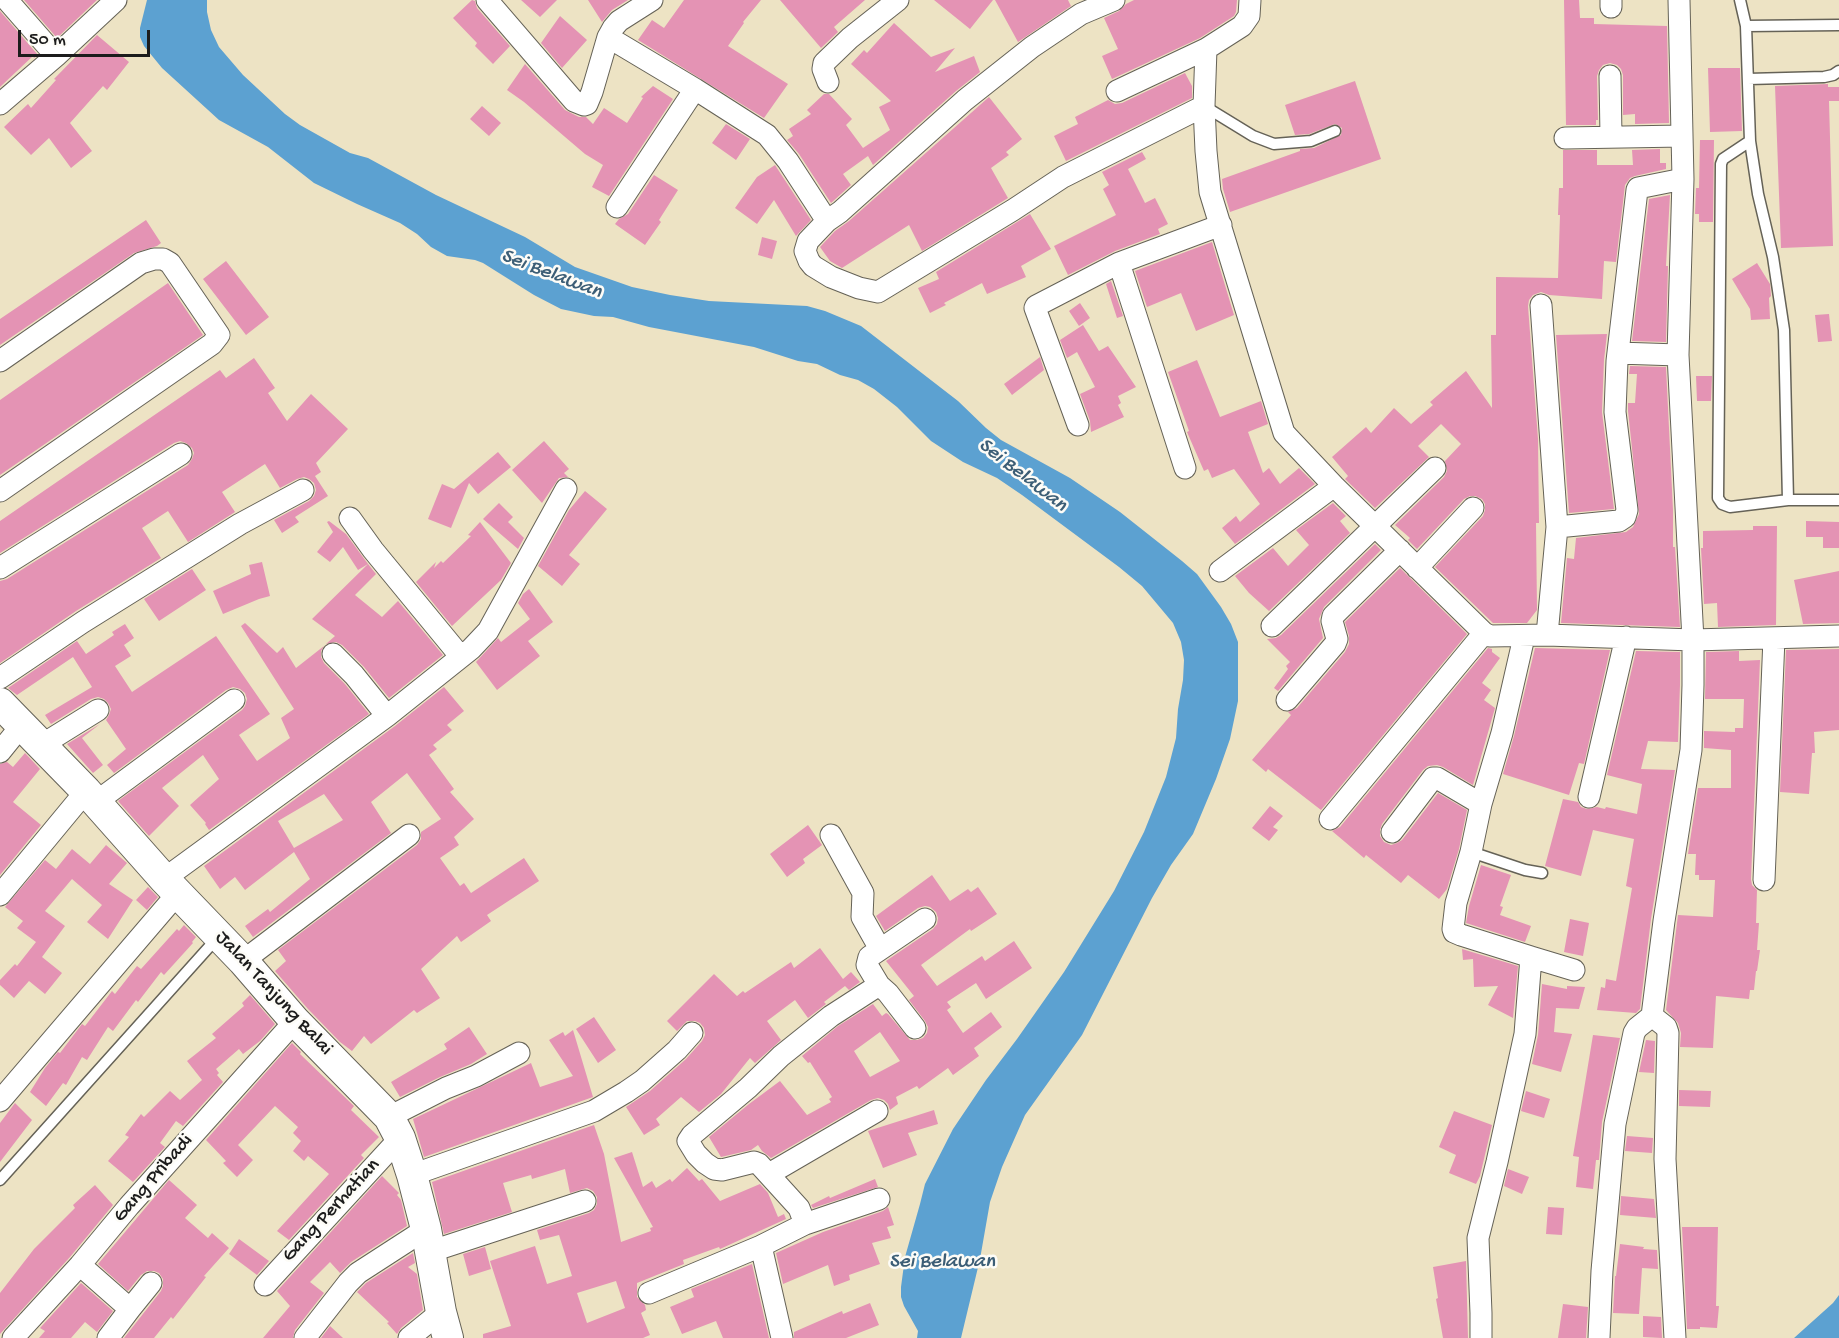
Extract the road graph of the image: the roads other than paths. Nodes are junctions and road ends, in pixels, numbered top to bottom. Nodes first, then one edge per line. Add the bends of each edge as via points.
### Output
1 (8, 0) edge
2 (116, 0) edge
3 (487, 0) edge
4 (652, 0) edge
5 (898, 0) edge
6 (1114, 0) edge
7 (1250, 0) edge
8 (1679, 0) edge
9 (1740, 0) edge
10 (1839, 25) edge
11 (1746, 26) junction
12 (608, 37) junction
13 (1206, 49) junction
14 (56, 56) junction
15 (1839, 71) edge
16 (1610, 76) dead end
17 (1748, 79) junction
18 (828, 82) dead end
19 (696, 89) junction
20 (1117, 91) dead end
21 (0, 104) edge
22 (1204, 106) junction
23 (1335, 131) dead end
24 (1682, 136) junction
25 (1611, 137) junction
26 (1565, 138) dead end
27 (1750, 141) junction
28 (1683, 179) junction
29 (617, 207) dead end
30 (827, 221) junction
31 (1221, 225) junction
32 (1119, 263) junction
33 (1541, 305) dead end
34 (1618, 353) junction
35 (1678, 355) junction
36 (0, 361) edge
37 (1078, 425) dead end
38 (181, 454) dead end
39 (1185, 468) dead end
40 (1435, 468) dead end
41 (1334, 486) junction
42 (566, 489) dead end
43 (303, 490) dead end
44 (0, 491) edge
45 (1788, 500) junction
46 (1839, 500) edge
47 (1473, 508) dead end
48 (350, 518) dead end
49 (1376, 526) junction
50 (1557, 527) junction
51 (1400, 550) junction
52 (0, 568) edge
53 (1417, 568) junction
54 (1221, 572) dead end
55 (1272, 626) dead end
56 (1484, 633) junction
57 (1547, 636) junction
58 (1839, 636) edge
59 (1524, 637) junction
60 (1626, 637) junction
61 (1774, 638) junction
62 (1693, 640) junction
63 (333, 654) dead end
64 (461, 657) junction
65 (0, 678) edge
66 (234, 700) dead end
67 (1287, 700) dead end
68 (0, 704) edge
69 (98, 710) dead end
70 (387, 716) junction
71 (31, 736) junction
72 (0, 752) edge
73 (91, 797) junction
74 (1589, 797) dead end
75 (1481, 804) junction
76 (1330, 819) dead end
77 (1392, 832) dead end
78 (409, 835) dead end
79 (831, 835) dead end
80 (1471, 852) junction
81 (1542, 873) dead end
82 (1764, 880) dead end
83 (171, 886) junction
84 (0, 895) edge
85 (926, 919) dead end
86 (219, 936) junction
87 (880, 949) junction
88 (1531, 957) junction
89 (243, 961) junction
90 (1574, 970) dead end
91 (879, 985) junction
92 (1652, 1016) junction
93 (296, 1020) junction
94 (915, 1028) dead end
95 (692, 1033) dead end
96 (519, 1053) dead end
97 (0, 1101) edge
98 (877, 1111) dead end
99 (395, 1127) junction
100 (769, 1174) junction
101 (412, 1175) junction
102 (0, 1180) edge
103 (879, 1199) dead end
104 (585, 1201) dead end
105 (806, 1224) junction
106 (428, 1241) junction
107 (761, 1246) junction
108 (80, 1265) junction
109 (151, 1283) dead end
110 (265, 1285) dead end
111 (649, 1293) dead end
112 (130, 1309) junction
113 (444, 1325) edge
114 (13, 1338) edge
115 (108, 1338) edge
116 (305, 1338) edge
117 (409, 1338) edge
118 (782, 1338) edge
119 (1481, 1338) edge
120 (1599, 1338) edge
121 (1675, 1338) edge

1 - 14 street
2 - 14 street
3 - 12 street via 580,105 587,104 592,92
4 - 12 street via 619,21
5 - 18 street via 824,63
6 - 30 street via 1081,14 1032,47
7 - 13 street via 1249,16 1242,26
8 - 24 street
9 - 11 lane
10 - 11 lane
11 - 17 lane
12 - 19 street
13 - 20 street
13 - 22 street
14 - 21 street
15 - 17 lane via 1824,77
16 - 25 street
17 - 27 lane
19 - 29 street
19 - 30 street via 767,135
22 - 23 lane via 1274,144 1311,141
22 - 30 street via 1063,177 878,292 831,277 809,261 805,251 808,241
22 - 31 street via 1210,192
24 - 25 street
24 - 28 street
25 - 26 street
27 - 45 lane via 1784,330
27 - 45 lane via 1721,164 1718,498 1730,507
28 - 34 street via 1638,188
28 - 35 street
31 - 32 street
31 - 41 street via 1284,433
32 - 37 street via 1035,308
32 - 39 street
33 - 50 street
34 - 35 street
34 - 50 street via 1615,412 1628,510 1619,521
35 - 62 street
36 - 44 street via 141,263 154,259 170,263 219,335 212,344
38 - 52 street
40 - 49 street
41 - 49 street
41 - 54 street
42 - 64 street via 488,631
43 - 65 street via 240,524 93,615
45 - 46 lane
47 - 53 street
48 - 64 street
49 - 51 street
49 - 55 street
50 - 57 street
51 - 53 street
51 - 67 street via 1333,616 1335,644
53 - 56 street
56 - 59 street
56 - 76 street
57 - 59 street
57 - 60 street
58 - 61 street
59 - 75 street
60 - 62 street
60 - 74 street
61 - 62 street
61 - 82 street
62 - 92 street via 1691,750
63 - 70 street
64 - 70 street
66 - 73 street
68 - 71 street, Jalan Tanjung Balai
69 - 71 street
70 - 83 street
71 - 72 street
71 - 73 street, Jalan Tanjung Balai
73 - 83 street, Jalan Tanjung Balai
73 - 84 street
75 - 77 street via 1433,778
75 - 80 street
78 - 89 street
79 - 87 street via 863,893 862,917
80 - 81 lane
80 - 88 street via 1456,903 1454,932
83 - 86 street, Jalan Tanjung Balai
83 - 97 street
85 - 87 street
86 - 89 street, Jalan Tanjung Balai
86 - 102 lane
87 - 91 street via 867,961
88 - 90 street
88 - 119 street via 1525,1034 1478,1238
89 - 93 street, Jalan Tanjung Balai
91 - 94 street
91 - 100 street via 831,1016 781,1056 688,1141 714,1169 754,1162
92 - 120 street via 1634,1033 1615,1124
92 - 121 street via 1668,1033 1665,1159
93 - 99 street, Jalan Tanjung Balai
93 - 108 street, Gang Pribadi
95 - 101 street via 642,1081 594,1112
96 - 99 street via 446,1088
98 - 100 street
99 - 101 street, Jalan Tanjung Balai
99 - 110 street, Gang Perhatian
100 - 105 street via 799,1208
101 - 106 street, Jalan Tanjung Balai
103 - 105 street
104 - 106 street
105 - 107 street
106 - 113 street, Jalan Tanjung Balai
106 - 116 street via 358,1273
107 - 111 street
107 - 118 street
108 - 112 street
108 - 114 street, Gang Pribadi
109 - 112 street
112 - 115 street
113 - 117 street

